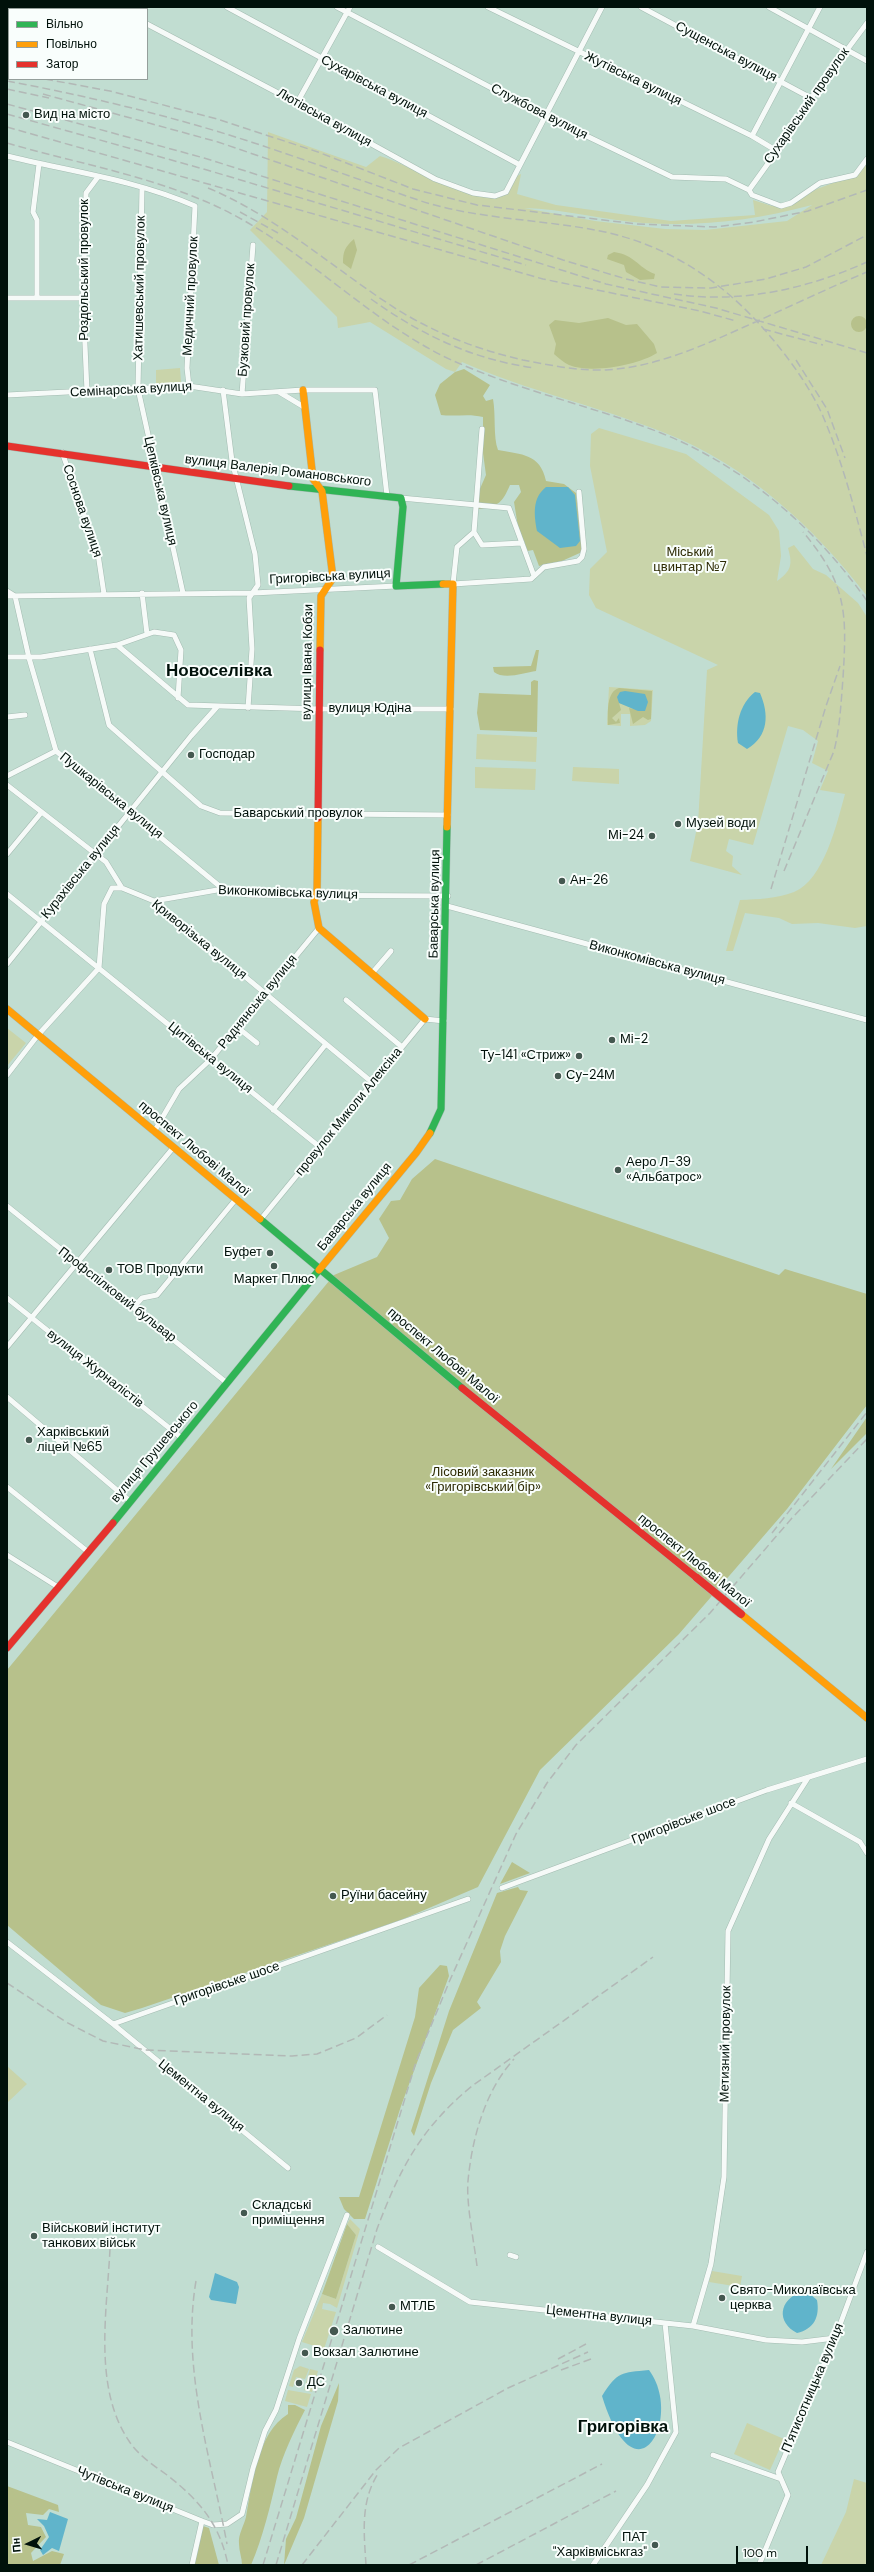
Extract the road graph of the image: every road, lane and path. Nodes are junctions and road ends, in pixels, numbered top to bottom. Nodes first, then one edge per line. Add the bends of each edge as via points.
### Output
1 (227, 7) edge
2 (337, 7) edge
3 (350, 7) edge
4 (488, 7) edge
5 (602, 7) edge
6 (641, 7) edge
7 (769, 7) edge
8 (820, 7) edge
9 (347, 13) junction
10 (867, 23) edge
11 (148, 25) edge
12 (808, 29) junction
13 (848, 49) junction
14 (578, 52) junction
15 (322, 59) junction
16 (867, 61) edge
17 (780, 81) junction
18 (811, 98) junction
19 (297, 103) junction
20 (546, 116) junction
21 (752, 136) junction
22 (777, 151) junction
23 (7, 156) edge
24 (867, 159) edge
25 (39, 164) junction
26 (520, 165) junction
27 (98, 177) junction
28 (142, 188) junction
29 (749, 190) junction
30 (253, 245) dead end
31 (38, 297) junction
32 (7, 298) edge
33 (83, 298) junction
34 (189, 386) junction
35 (138, 389) junction
36 (223, 390) junction
37 (303, 390) junction
38 (87, 392) junction
39 (278, 392) junction
40 (242, 394) junction
41 (7, 395) edge
42 (304, 407) junction
43 (482, 429) dead end
44 (7, 446) edge
45 (62, 452) junction
46 (155, 466) junction
47 (236, 478) junction
48 (322, 491) junction
49 (579, 492) dead end
50 (387, 496) junction
51 (401, 498) junction
52 (477, 505) junction
53 (474, 532) junction
54 (522, 543) junction
55 (534, 576) junction
56 (453, 584) junction
57 (396, 586) junction
58 (326, 588) junction
59 (7, 591) edge
60 (254, 592) junction
61 (183, 593) junction
62 (104, 594) junction
63 (142, 594) junction
64 (7, 596) edge
65 (15, 596) junction
66 (147, 634) junction
67 (116, 645) junction
68 (90, 649) junction
69 (7, 657) edge
70 (29, 658) junction
71 (178, 698) junction
72 (217, 707) junction
73 (248, 708) junction
74 (320, 709) junction
75 (451, 709) junction
76 (26, 715) dead end
77 (7, 717) edge
78 (56, 751) junction
79 (162, 771) junction
80 (7, 776) edge
81 (7, 785) edge
82 (130, 810) junction
83 (41, 812) junction
84 (317, 814) junction
85 (448, 815) junction
86 (7, 854) edge
87 (95, 854) junction
88 (122, 888) junction
89 (223, 889) junction
90 (7, 894) edge
91 (316, 895) junction
92 (448, 896) junction
93 (154, 902) junction
94 (447, 906) junction
95 (41, 921) junction
96 (319, 928) junction
97 (391, 951) dead end
98 (7, 964) edge
99 (99, 968) junction
100 (372, 972) junction
101 (265, 994) junction
102 (346, 1000) dead end
103 (7, 1009) edge
104 (425, 1019) junction
105 (867, 1020) edge
106 (444, 1021) junction
107 (238, 1028) junction
108 (38, 1035) junction
109 (257, 1043) dead end
110 (326, 1044) junction
111 (402, 1046) junction
112 (211, 1059) junction
113 (7, 1075) edge
114 (373, 1083) junction
115 (274, 1110) junction
116 (154, 1132) junction
117 (173, 1148) junction
118 (321, 1148) junction
119 (236, 1199) junction
120 (7, 1206) edge
121 (261, 1220) junction
122 (76, 1264) junction
123 (320, 1269) junction
124 (7, 1298) edge
125 (133, 1308) junction
126 (31, 1318) junction
127 (7, 1347) edge
128 (227, 1383) junction
129 (7, 1397) edge
130 (183, 1439) junction
131 (7, 1487) edge
132 (131, 1502) junction
133 (87, 1551) junction
134 (7, 1555) edge
135 (58, 1587) junction
136 (8, 1646) edge
137 (867, 1718) edge
138 (867, 1759) edge
139 (808, 1778) junction
140 (791, 1803) junction
141 (867, 1853) edge
142 (502, 1888) dead end
143 (468, 1899) dead end
144 (7, 1942) edge
145 (113, 2024) junction
146 (288, 2168) dead end
147 (347, 2215) dead end
148 (378, 2247) dead end
149 (867, 2252) edge
150 (664, 2323) junction
151 (693, 2326) junction
152 (835, 2338) junction
153 (7, 2442) edge
154 (713, 2455) dead end
155 (781, 2479) junction
156 (202, 2521) junction
157 (192, 2565) edge
158 (594, 2565) edge
159 (759, 2565) edge

1 - 15 street, Сухарівська вулиця
2 - 9 street, Службова вулиця
3 - 9 street
4 - 14 street, Жутівська вулиця
5 - 14 street
6 - 17 street, Сущенська вулиця
7 - 12 street
8 - 12 street
9 - 15 street
9 - 20 street, Службова вулиця
10 - 13 street, Сухарівський провулок
11 - 19 street, Лютівська вулиця
12 - 13 street
12 - 17 street
13 - 16 street
13 - 18 street, Сухарівський провулок
14 - 20 street
14 - 21 street, Жутівська вулиця
15 - 19 street
15 - 26 street, Сухарівська вулиця
17 - 18 street, Сущенська вулиця
17 - 21 street
18 - 22 street, Сухарівський провулок
19 - 26 street, Лютівська вулиця via 436,180 473,193 495,196 506,192
20 - 26 street
20 - 29 street, Службова вулиця via 672,177 726,179
21 - 22 street, Жутівська вулиця
22 - 29 street, Сухарівський провулок
23 - 25 street
24 - 29 street, Службова вулиця via 855,175 820,183 791,203 781,206 752,195
25 - 27 street
25 - 31 street via 33,212 37,220
27 - 28 street
27 - 33 street, Роздольський провулок via 86,193
28 - 34 street, Медичний провулок via 172,196 195,206 187,368
28 - 35 street, Хатишевський провулок
30 - 40 street, Бузковий провулок
31 - 32 street
31 - 33 street
33 - 38 street, Роздольський провулок
34 - 35 street, Семінарська вулиця
34 - 36 street, Семінарська вулиця
35 - 38 street, Семінарська вулиця
35 - 46 street, Цепківська вулиця
36 - 40 street, Семінарська вулиця
36 - 47 street
37 - 39 street, Семінарська вулиця
37 - 42 street, вулиця Івана Кобзи
37 - 50 street, Семінарська вулиця via 375,390
38 - 41 street, Семінарська вулиця
39 - 40 street, Семінарська вулиця
39 - 42 street
42 - 48 street, вулиця Івана Кобзи via 313,479
43 - 52 street
44 - 45 street, вулиця Валерія Романовського
45 - 46 street, вулиця Валерія Романовського
45 - 62 street, Соснова вулиця via 98,554
46 - 47 street, вулиця Валерія Романовського
46 - 61 street, Цепківська вулиця
47 - 48 street, вулиця Валерія Романовського
47 - 60 street via 255,554 258,585
48 - 50 street, вулиця Валерія Романовського
48 - 58 street, вулиця Івана Кобзи via 333,578
49 - 55 street, Григорівська вулиця via 584,549 582,557 578,561 544,567
50 - 51 street, вулиця Валерія Романовського
51 - 52 street, вулиця Валерія Романовського
51 - 57 street via 403,507
52 - 53 street
52 - 54 street, вулиця Валерія Романовського via 509,508
53 - 54 street via 482,545
53 - 56 street, Баварська вулиця via 457,547
54 - 55 street, вулиця Валерія Романовського
55 - 56 street, Григорівська вулиця via 531,579
56 - 57 street, Григорівська вулиця
56 - 75 street, Баварська вулиця
57 - 58 street, Григорівська вулиця
58 - 60 street, Григорівська вулиця
58 - 74 street, вулиця Івана Кобзи via 321,596
59 - 65 street
60 - 61 street, Григорівська вулиця
60 - 73 street via 249,598 252,650
61 - 63 street, Григорівська вулиця
62 - 63 street, Григорівська вулиця
62 - 65 street, Григорівська вулиця
63 - 66 street
64 - 65 street, Григорівська вулиця
65 - 70 street, Пушкарівська вулиця
66 - 67 street
66 - 71 street via 154,632 174,635 181,650
67 - 68 street
67 - 71 street, вулиця Юдіна
68 - 70 street
68 - 79 street, Баварський провулок via 108,724
69 - 70 street
70 - 78 street, Пушкарівська вулиця
71 - 72 street, вулиця Юдіна via 188,705
72 - 73 street, вулиця Юдіна
72 - 79 street, Курахівська вулиця
73 - 74 street, вулиця Юдіна
74 - 75 street, вулиця Юдіна
74 - 84 street, вулиця Івана Кобзи
75 - 85 street, Баварська вулиця
76 - 77 street
78 - 80 street
78 - 82 street, Пушкарівська вулиця
79 - 82 street, Курахівська вулиця
79 - 84 street, Баварський провулок via 201,806 211,811
81 - 83 street
82 - 87 street, Курахівська вулиця
82 - 89 street, Пушкарівська вулиця
83 - 86 street
83 - 87 street
84 - 85 street, Баварський провулок
84 - 91 street, вулиця Івана Кобзи
85 - 92 street, Баварська вулиця
87 - 88 street via 106,862
87 - 95 street, Курахівська вулиця
88 - 93 street, Криворізька вулиця
88 - 99 street via 112,888 104,904
89 - 91 street, Виконкомівська вулиця via 248,895
89 - 93 street, Виконкомівська вулиця
90 - 95 street, Цитівська вулиця
91 - 92 street, Виконкомівська вулиця
91 - 96 street, вулиця Івана Кобзи via 314,910
92 - 94 street, Баварська вулиця
93 - 101 street, Криворізька вулиця
94 - 105 street, Виконкомівська вулиця
94 - 106 street, Баварська вулиця
95 - 98 street, Курахівська вулиця
95 - 99 street, Цитівська вулиця
96 - 100 street
96 - 101 street, Раднянська вулиця
97 - 100 street
99 - 108 street
99 - 112 street, Цитівська вулиця
100 - 104 street
101 - 107 street, Раднянська вулиця
101 - 110 street, Криворізька вулиця
102 - 111 street
103 - 108 street, проспект Любові Малої
104 - 106 street
104 - 111 street, провулок Миколи Алексіна
106 - 123 street, Баварська вулиця via 441,1109 433,1131
107 - 109 street
107 - 112 street, Раднянська вулиця
108 - 113 street
108 - 116 street, проспект Любові Малої
110 - 114 street, Криворізька вулиця
110 - 115 street
111 - 114 street, провулок Миколи Алексіна
112 - 115 street, Цитівська вулиця
112 - 116 street, Раднянська вулиця via 179,1089
114 - 118 street, провулок Миколи Алексіна
115 - 118 street, Цитівська вулиця
116 - 117 street, проспект Любові Малої
117 - 119 street, проспект Любові Малої
117 - 122 street
118 - 121 street, провулок Миколи Алексіна
119 - 121 street, проспект Любові Малої
119 - 125 street via 157,1295 142,1298
120 - 122 street, Профспілковий бульвар
121 - 123 street, проспект Любові Малої
122 - 125 street, Профспілковий бульвар
122 - 126 street
123 - 128 street, вулиця Грушевського
123 - 137 street, проспект Любові Малої, bridge
124 - 126 street, вулиця Журналістів
125 - 128 street, Профспілковий бульвар
126 - 127 street
126 - 130 street, вулиця Журналістів
128 - 130 street, вулиця Грушевського
129 - 132 street
130 - 132 street, вулиця Грушевського
131 - 133 street
132 - 133 street, вулиця Грушевського
133 - 135 street, вулиця Грушевського
134 - 135 street
135 - 136 street, вулиця Грушевського
138 - 139 street, Григорівське шосе
139 - 140 street, Метизний провулок
139 - 142 street, Григорівське шосе via 767,1790
140 - 141 street via 860,1842
140 - 151 street, Метизний провулок via 769,1839 728,1930 724,2177 711,2264
143 - 145 street, Григорівське шосе
144 - 145 street
145 - 146 street, Цементна вулиця
147 - 156 street, Чутівська вулиця via 299,2339 276,2410 265,2431 242,2514 227,2524
148 - 150 street, Цементна вулиця via 470,2302
149 - 152 street, П’ятисотницька вулиця
150 - 151 street, Цементна вулиця
150 - 158 street via 676,2432 648,2483
151 - 152 street, Цементна вулиця via 766,2340 802,2342
152 - 155 street, П’ятисотницька вулиця via 778,2472
153 - 156 street, Чутівська вулиця
154 - 155 street
155 - 159 street via 788,2495
156 - 157 street

